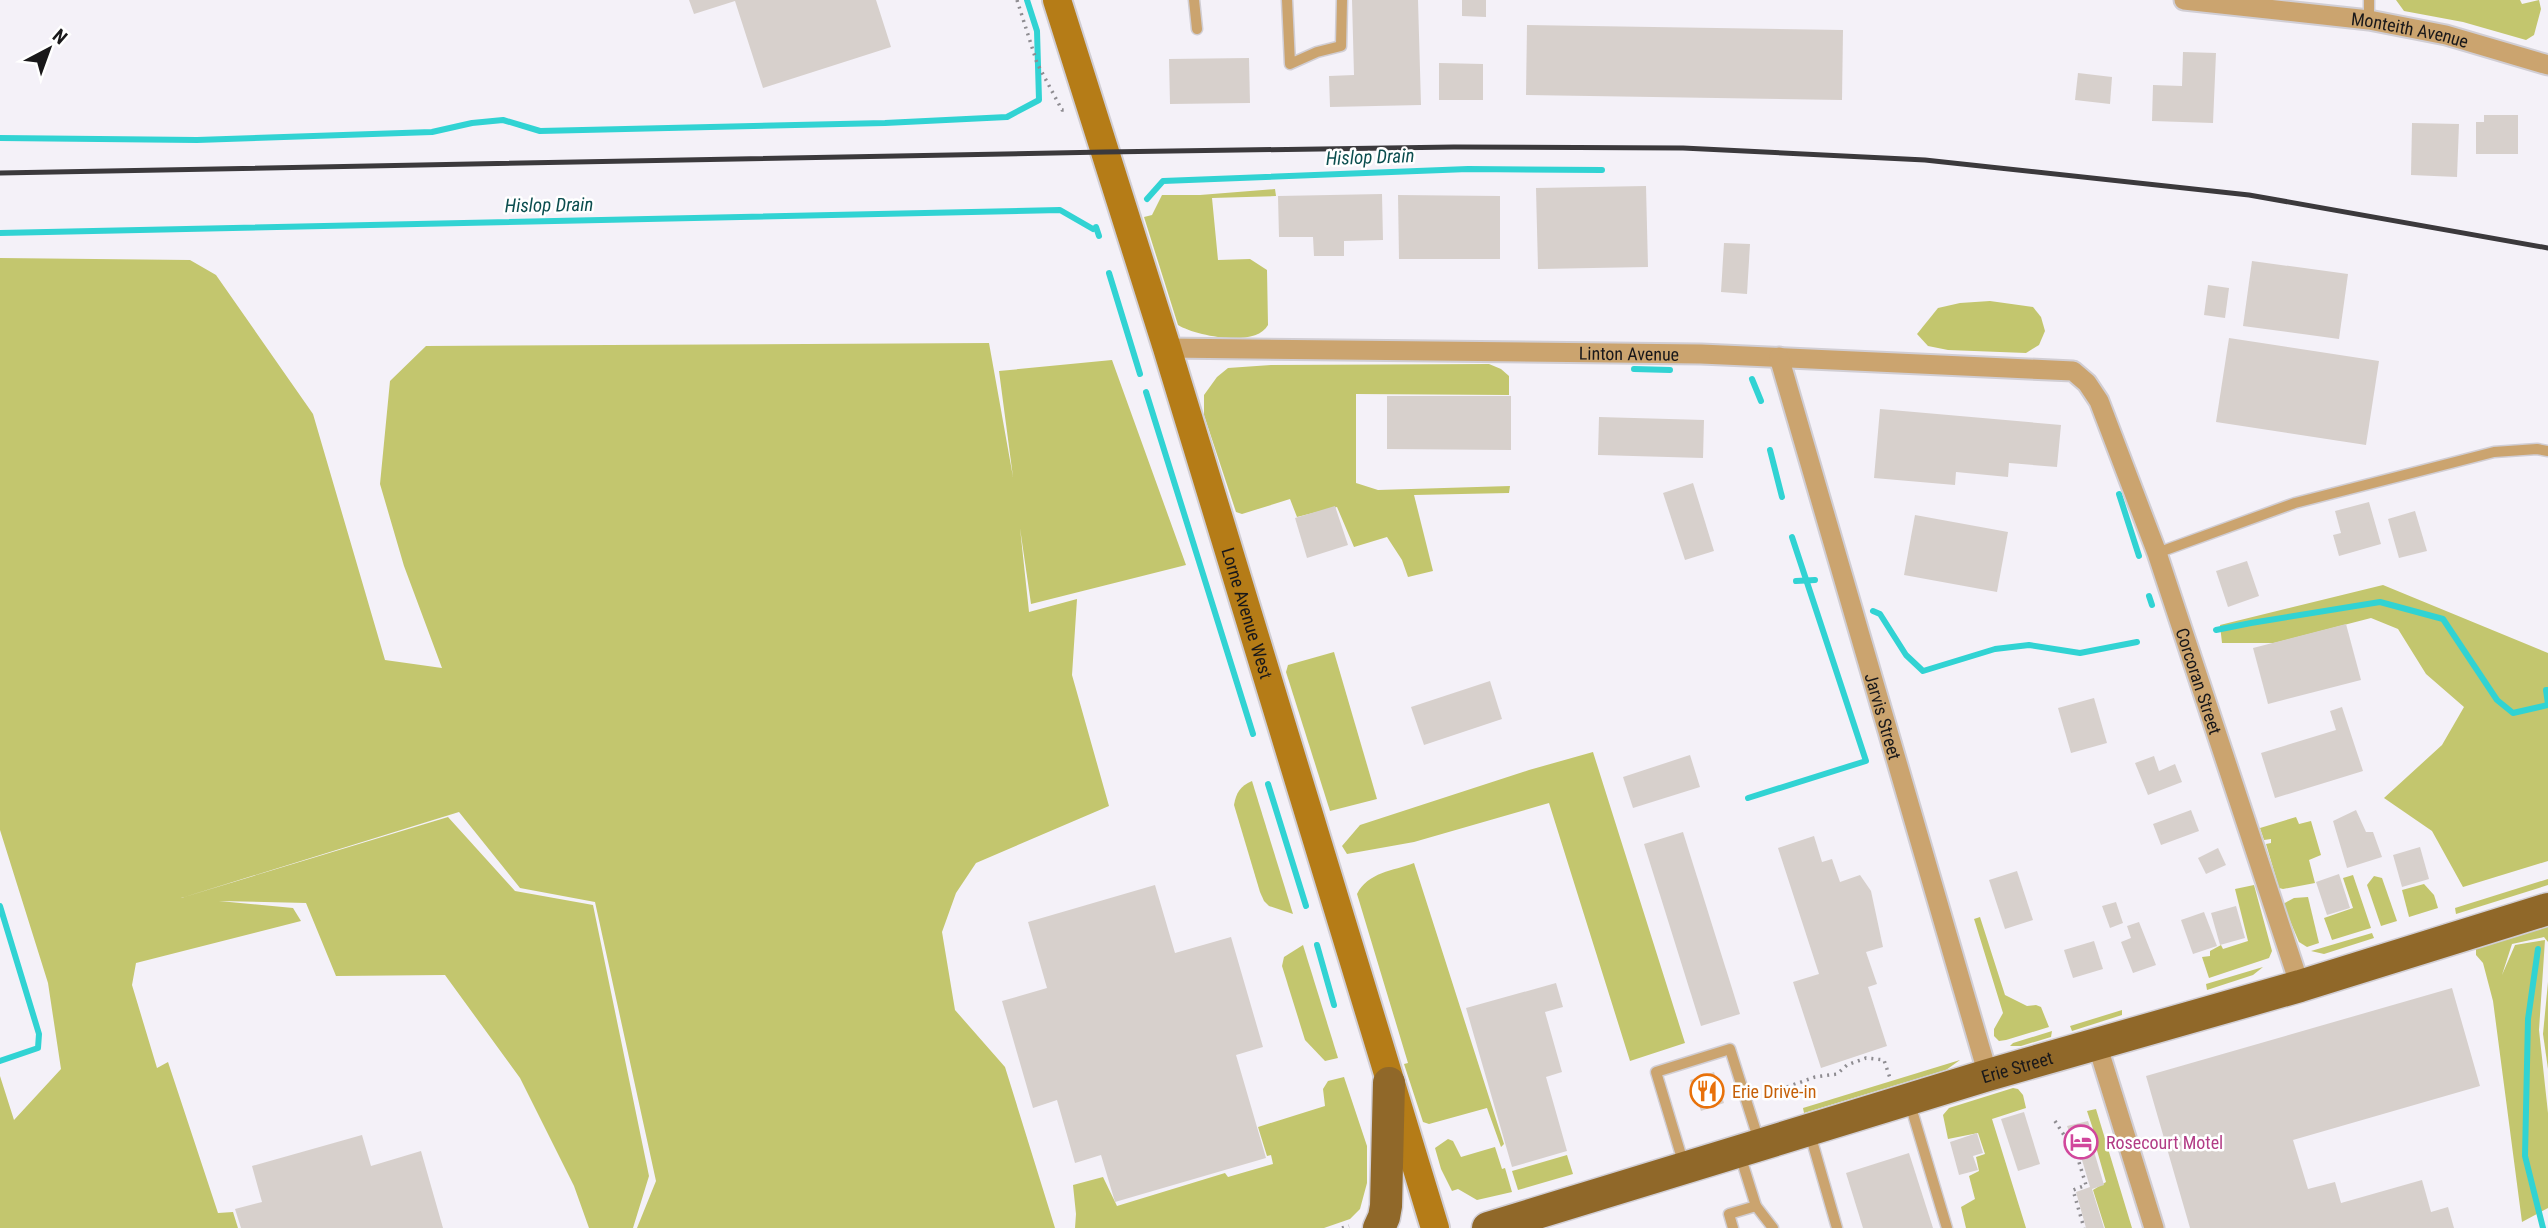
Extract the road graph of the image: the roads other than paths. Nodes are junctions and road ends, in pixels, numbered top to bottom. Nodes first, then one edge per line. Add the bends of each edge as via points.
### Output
1 (1057, 0) edge
2 (1194, 0) edge
3 (1287, 0) edge
4 (1342, 0) edge
5 (2184, 0) edge
6 (2369, 0) edge
7 (2250, 4) edge
8 (2369, 20) junction
9 (1197, 29) dead end
10 (2548, 65) edge
11 (1167, 348) junction
12 (1779, 357) junction
13 (2087, 383) joint
14 (2548, 451) edge
15 (2157, 553) junction
16 (2548, 909) edge
17 (2300, 986) junction
18 (2097, 1044) junction
19 (1988, 1075) junction
20 (1389, 1083) junction
21 (1900, 1089) junction
22 (1809, 1130) junction
23 (1749, 1148) junction
24 (1685, 1168) junction
25 (1756, 1206) junction
26 (1364, 1227) edge
27 (1434, 1228) edge
28 (1488, 1228) edge
29 (1733, 1228) edge
30 (1773, 1228) edge
31 (1837, 1228) edge
32 (1947, 1228) edge
33 (2154, 1228) edge

1 - 11 main road, Lorne Avenue West
2 - 9 lane
3 - 4 lane via 1290,64 1341,46
5 - 7 street, Monteith Avenue
6 - 8 lane
7 - 8 street, Monteith Avenue
8 - 10 street, Monteith Avenue via 2446,35
11 - 12 street, Linton Avenue
11 - 20 main road, Lorne Avenue West
12 - 13 street, Linton Avenue via 2073,371
12 - 19 street, Jarvis Street
13 - 15 street, Corcoran Street via 2099,401
14 - 15 lane via 2494,452 2295,503
15 - 17 street, Corcoran Street
16 - 17 main road, Erie Street
17 - 18 main road, Erie Street
18 - 19 main road, Erie Street
18 - 33 street
19 - 21 main road, Erie Street
20 - 26 main road via 1384,1217
20 - 27 main road, Lorne Avenue West
21 - 22 main road, Erie Street
21 - 32 lane
22 - 23 main road, Erie Street
22 - 31 lane
23 - 24 main road, Erie Street
23 - 24 lane via 1730,1049 1656,1072
23 - 25 lane
24 - 28 main road, Erie Street
25 - 29 lane via 1729,1214
25 - 30 lane

